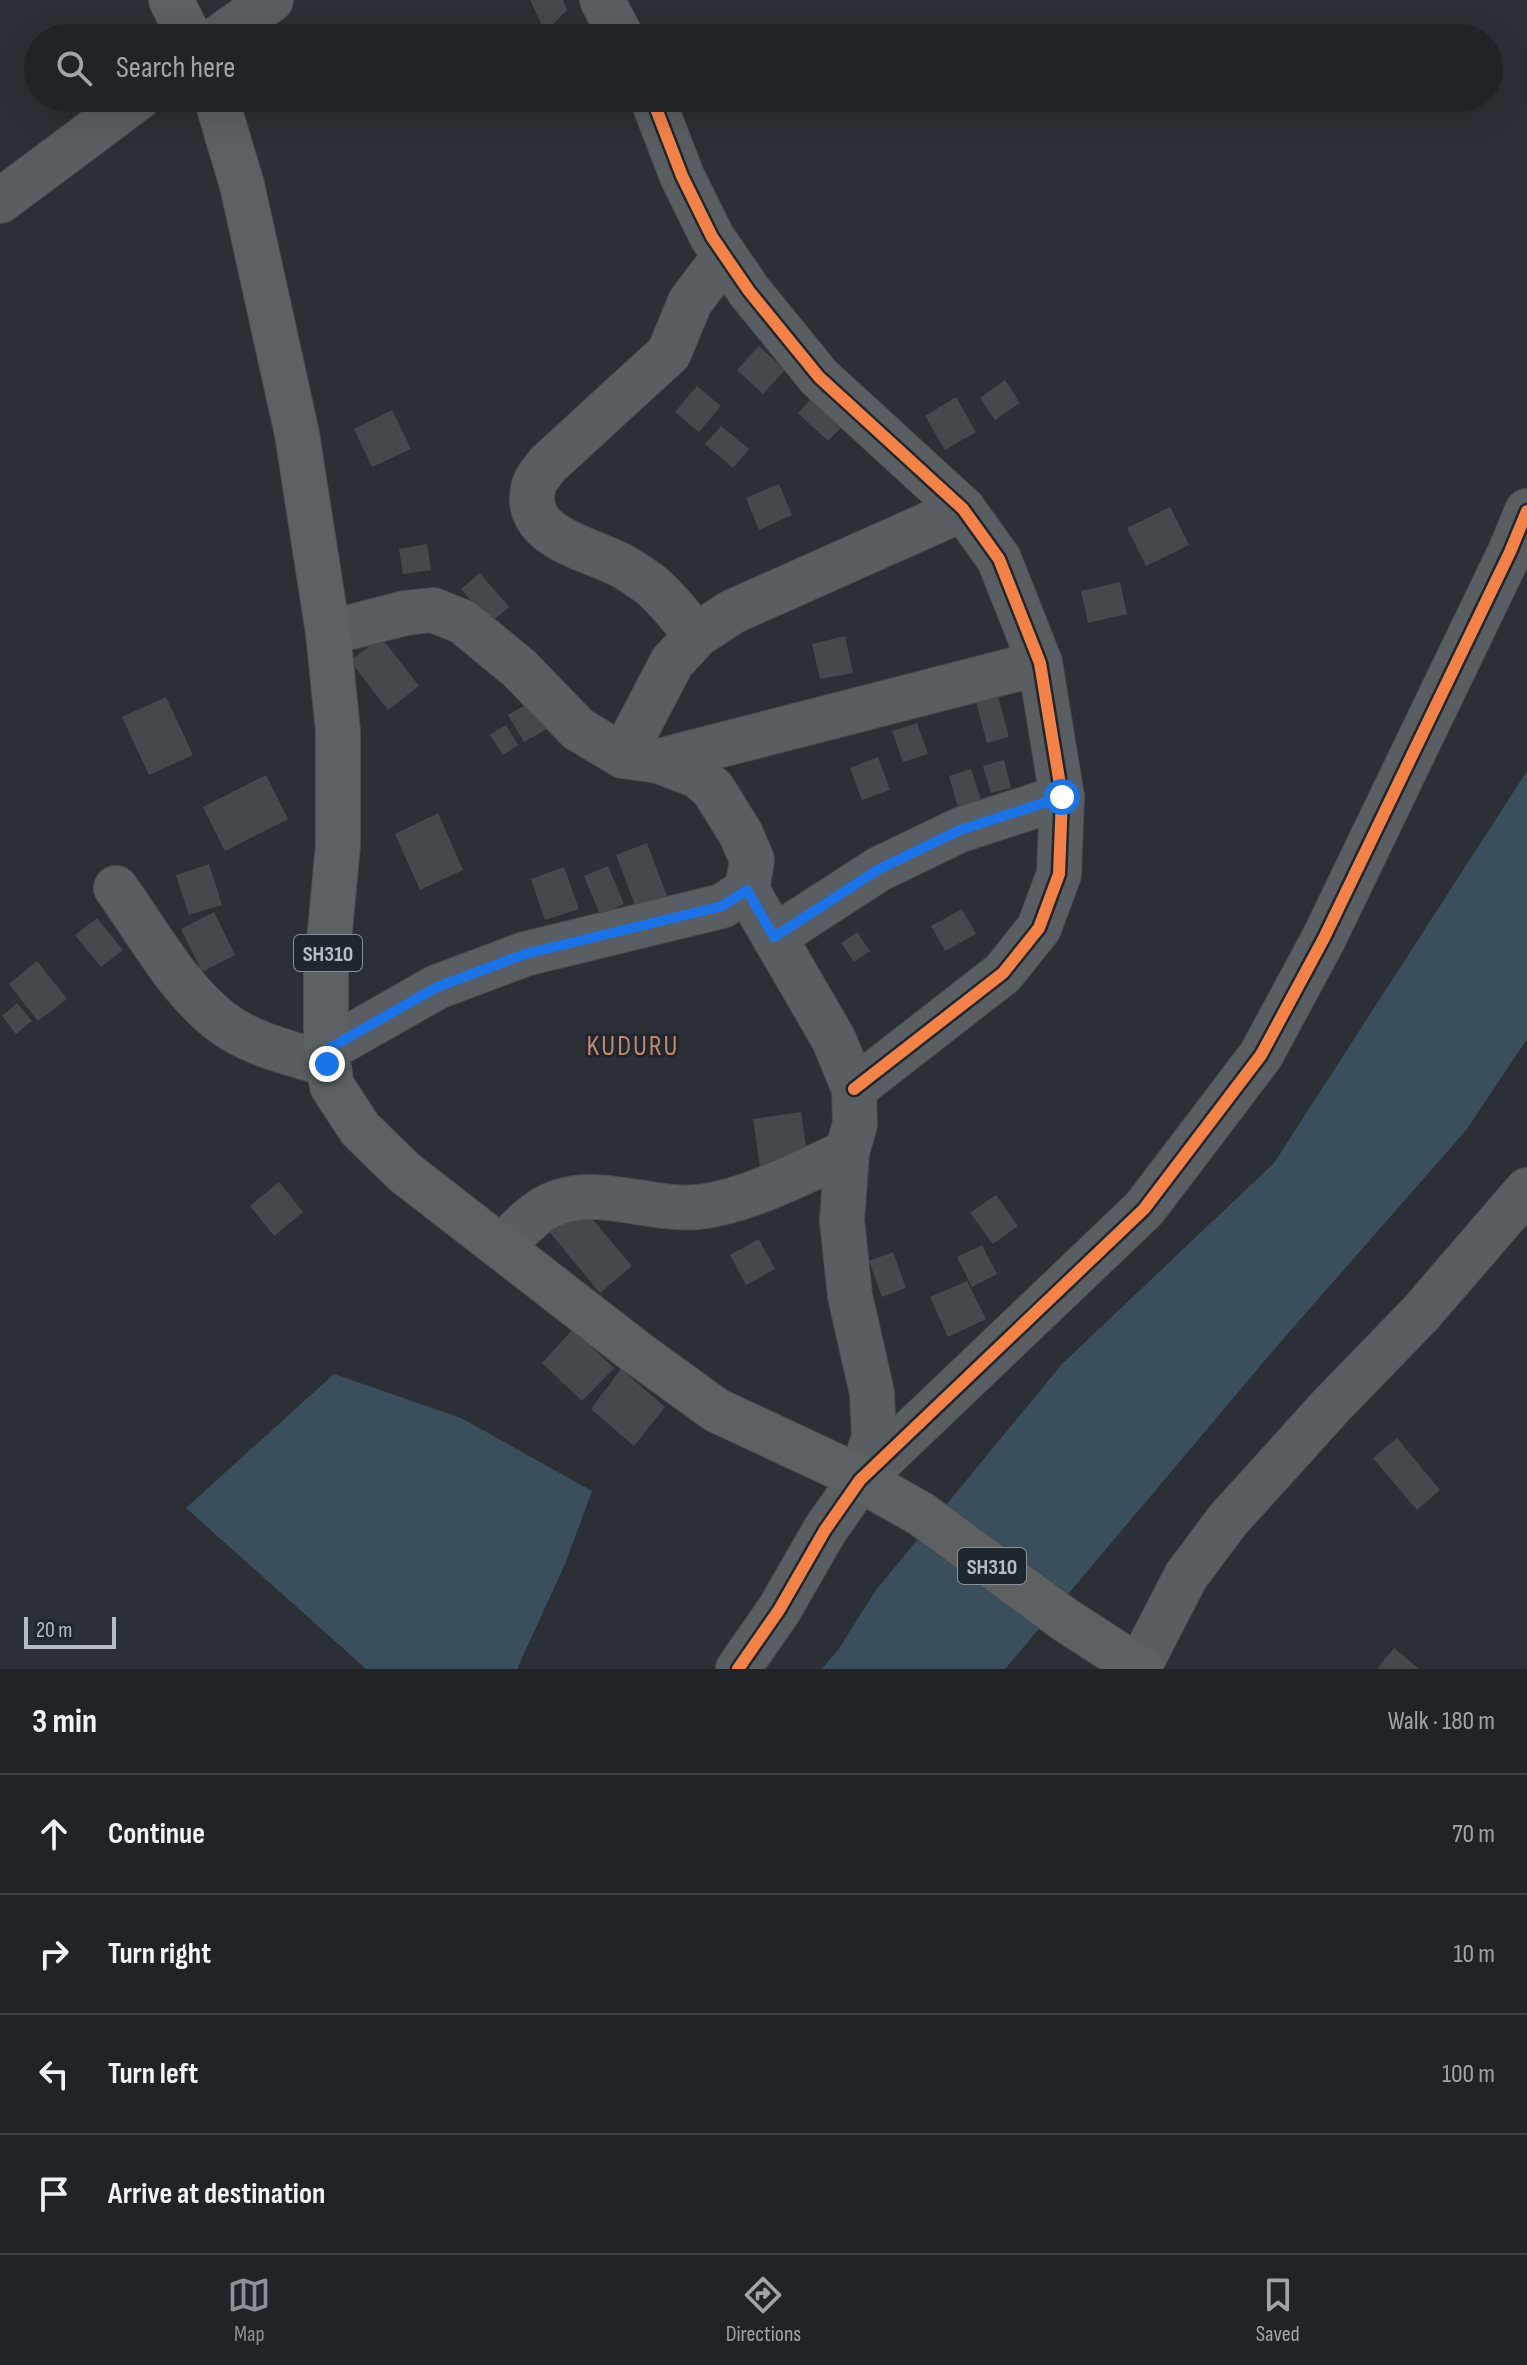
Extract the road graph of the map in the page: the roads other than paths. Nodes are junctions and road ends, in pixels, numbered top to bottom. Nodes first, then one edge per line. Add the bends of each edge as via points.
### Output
1 (171, 0) edge
2 (271, 0) edge
3 (602, 0) edge
4 (183, 24) edge
5 (238, 24) edge
6 (615, 24) edge
7 (119, 112) edge
8 (220, 112) edge
9 (657, 112) edge
10 (0, 201) edge
11 (725, 256) junction
12 (963, 509) junction
13 (1527, 511) edge
14 (328, 633) junction
15 (697, 635) junction
16 (1040, 663) junction
17 (641, 759) junction
18 (1062, 797) junction
19 (116, 888) dead end
20 (747, 890) junction
21 (774, 937) junction
22 (326, 1057) junction
23 (854, 1089) junction
24 (847, 1152) junction
25 (1527, 1190) edge
26 (501, 1247) junction
27 (860, 1480) junction
28 (1140, 1668) edge
29 (738, 1669) edge

1 - 4 main road
2 - 5 street
3 - 6 street
7 - 10 street
8 - 14 main road, SH310 via 242,185 297,434
9 - 11 street via 682,176
11 - 12 street via 819,377
11 - 15 street via 690,302 669,353 547,465 534,483 532,498 538,521 554,535 616,563 651,586
12 - 15 street via 732,612
12 - 16 street via 999,559
13 - 27 street via 1324,938 1261,1055 1144,1209
14 - 17 street via 433,610 463,622 520,669 578,729
14 - 22 main road, SH310 via 338,731 338,845 326,973
15 - 17 street via 672,662
16 - 17 street
16 - 18 street
17 - 20 street via 698,776 713,789 752,860
18 - 21 street via 960,830 879,869
18 - 23 street via 1059,874 1039,928 1003,973
19 - 22 street via 185,986 220,1020 265,1045
20 - 21 street
20 - 22 street via 722,906 525,954 437,987
21 - 23 street via 834,1040
22 - 26 main road, SH310 via 332,1086 360,1129 404,1172
23 - 24 street via 855,1124
24 - 26 street via 780,1183 699,1207 661,1208 606,1198 559,1201
24 - 27 street via 842,1220 850,1296 872,1393 874,1437
25 - 28 street via 1421,1313 1227,1521 1186,1576
26 - 27 main road, SH310 via 716,1410
27 - 28 main road, SH310 via 921,1514
27 - 29 street

